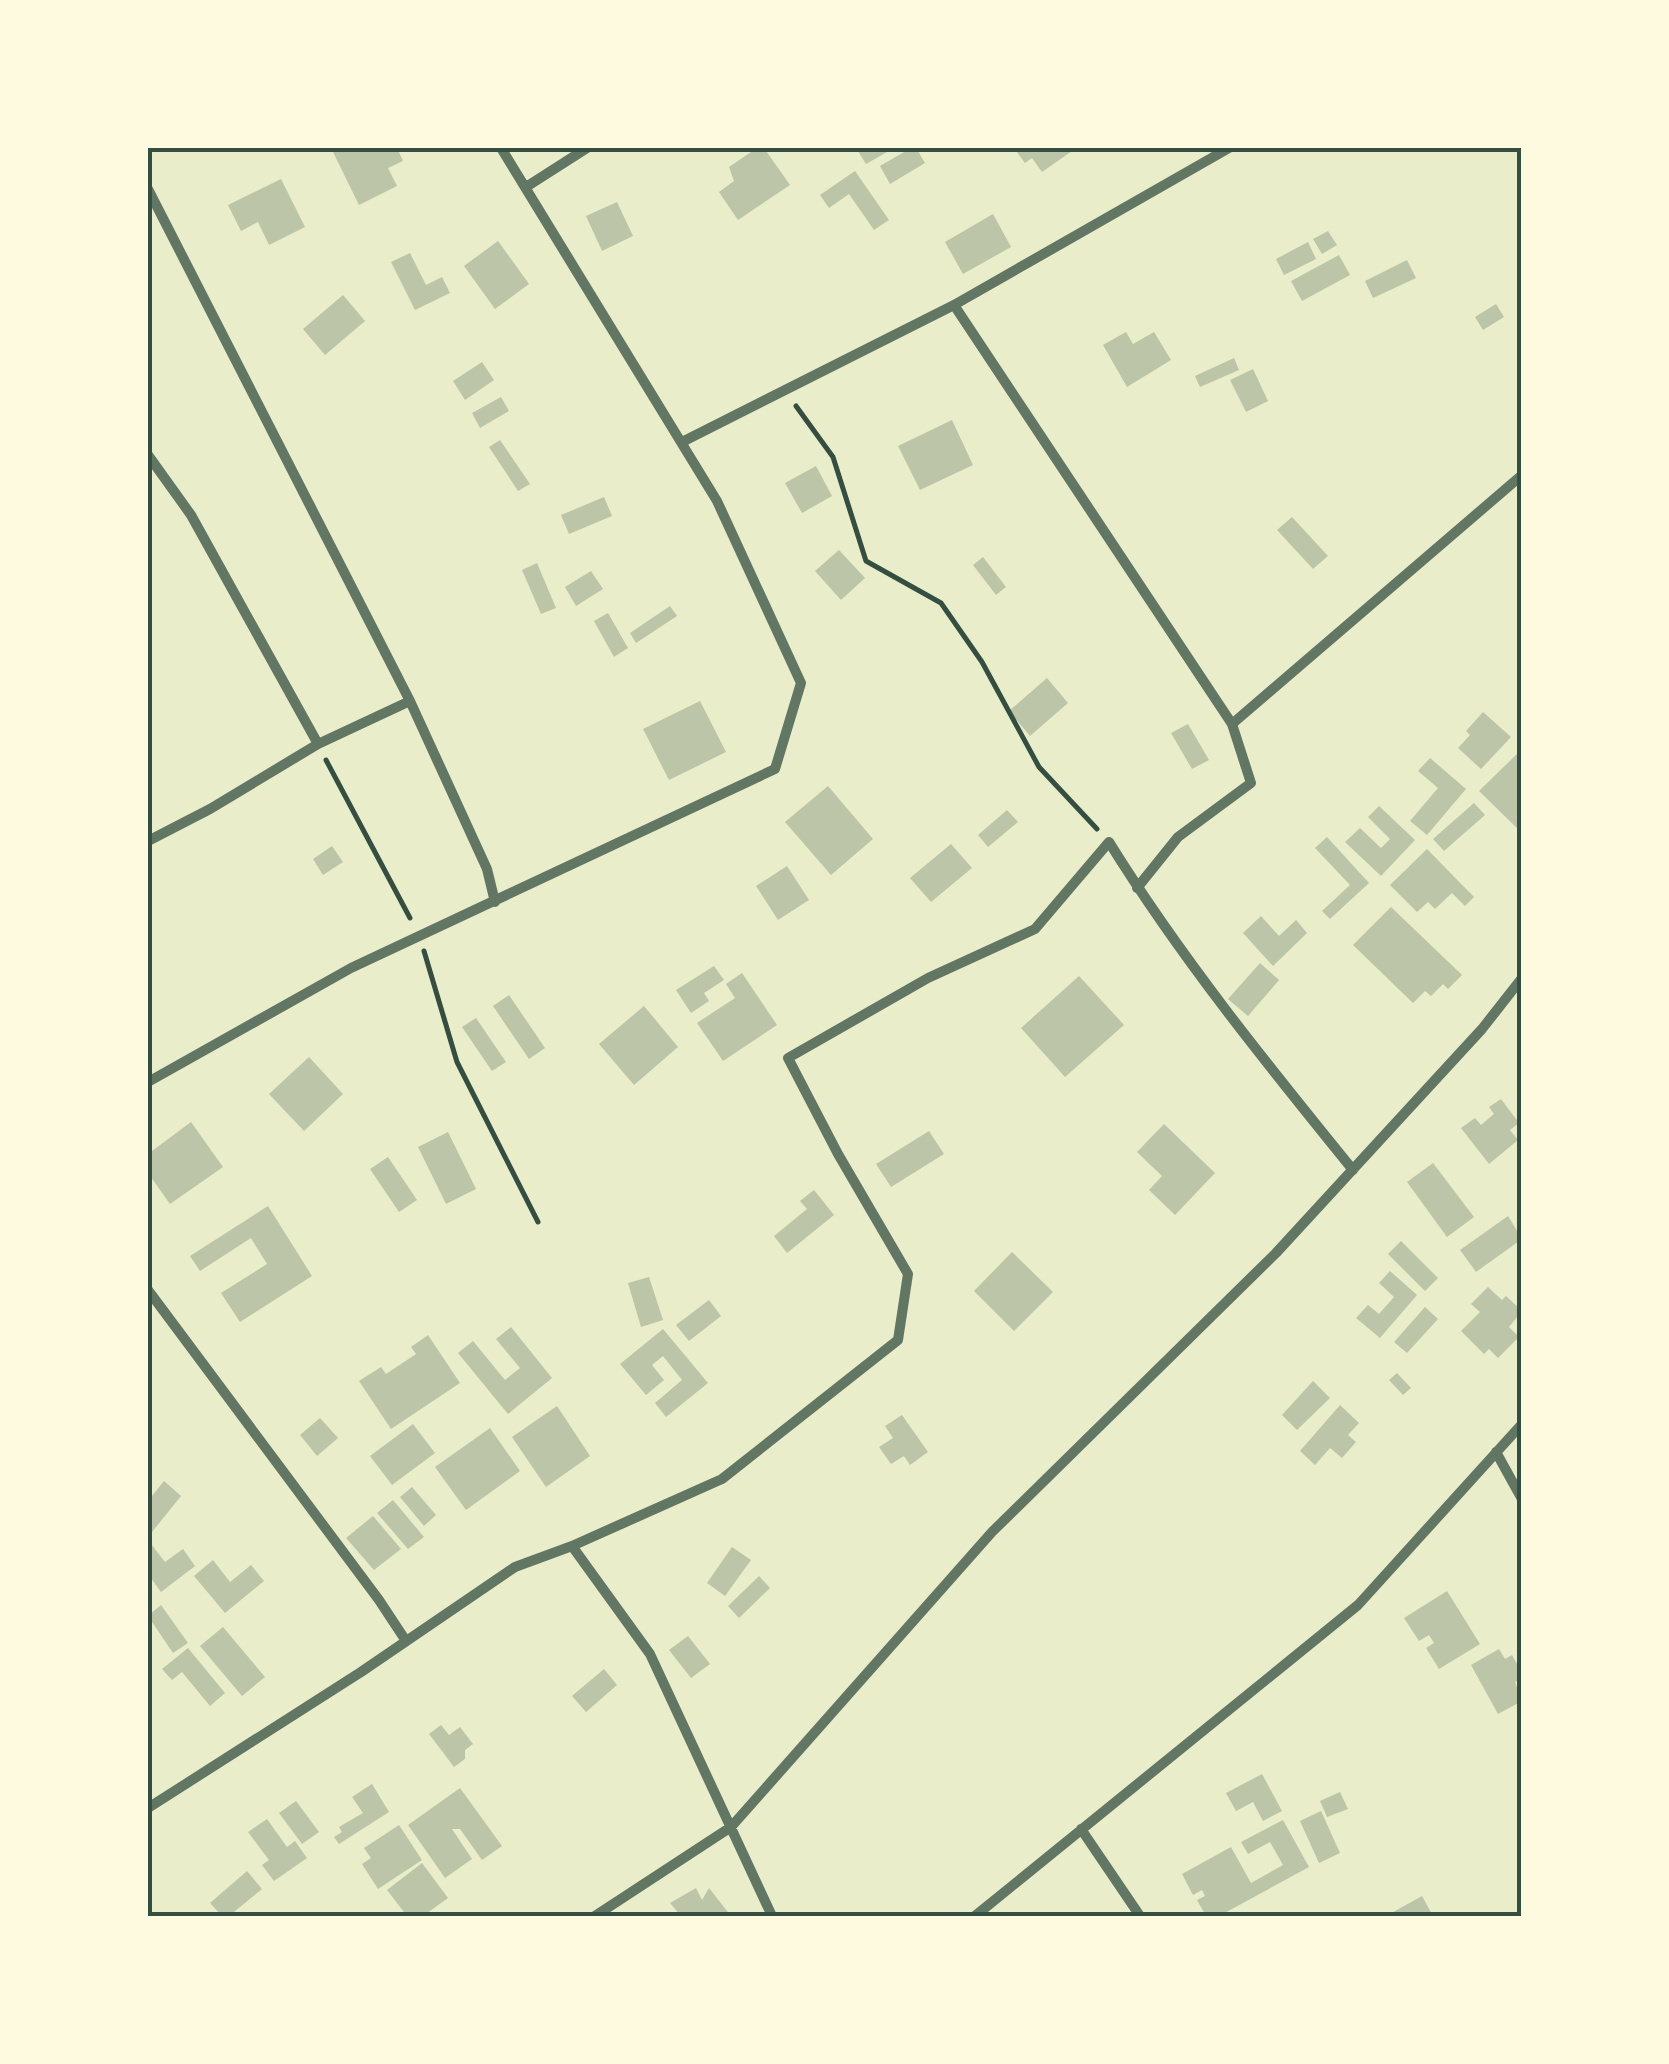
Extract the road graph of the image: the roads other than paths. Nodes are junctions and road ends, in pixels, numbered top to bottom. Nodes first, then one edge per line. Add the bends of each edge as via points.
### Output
1 (501, 148) edge
2 (587, 148) edge
3 (1228, 148) edge
4 (526, 187) junction
5 (148, 190) edge
6 (954, 305) junction
7 (682, 442) junction
8 (148, 455) edge
9 (1522, 475) edge
10 (410, 701) junction
11 (1232, 724) junction
12 (318, 744) junction
13 (148, 841) edge
14 (1138, 888) junction
15 (495, 902) junction
16 (1522, 978) edge
17 (148, 1082) edge
18 (1354, 1170) junction
19 (148, 1290) edge
20 (1522, 1424) edge
21 (1496, 1452) junction
22 (1522, 1499) edge
23 (572, 1546) junction
24 (406, 1641) junction
25 (148, 1808) edge
26 (731, 1828) junction
27 (1081, 1829) junction
28 (595, 1916) edge
29 (772, 1916) edge
30 (975, 1916) edge
31 (1140, 1916) edge

1 - 4 street
2 - 4 street
3 - 6 street
4 - 7 street
5 - 10 street
6 - 7 street
6 - 11 street
7 - 15 street via 718,500 801,683 775,769
8 - 12 street via 191,515
9 - 11 street
10 - 12 street
10 - 15 street via 487,868
11 - 14 street via 1251,783 1178,837
12 - 13 street
14 - 18 street via 1240,1031
14 - 23 street via 1109,842 1035,929 928,978 788,1058 908,1274 898,1340 722,1479
15 - 17 street via 351,968
16 - 18 street
18 - 26 street via 992,1532
19 - 24 street
20 - 21 street
21 - 22 street
21 - 27 street via 1358,1605
23 - 24 street via 515,1568
23 - 26 street via 650,1654
24 - 25 street
26 - 28 street
26 - 29 street
27 - 30 street
27 - 31 street

